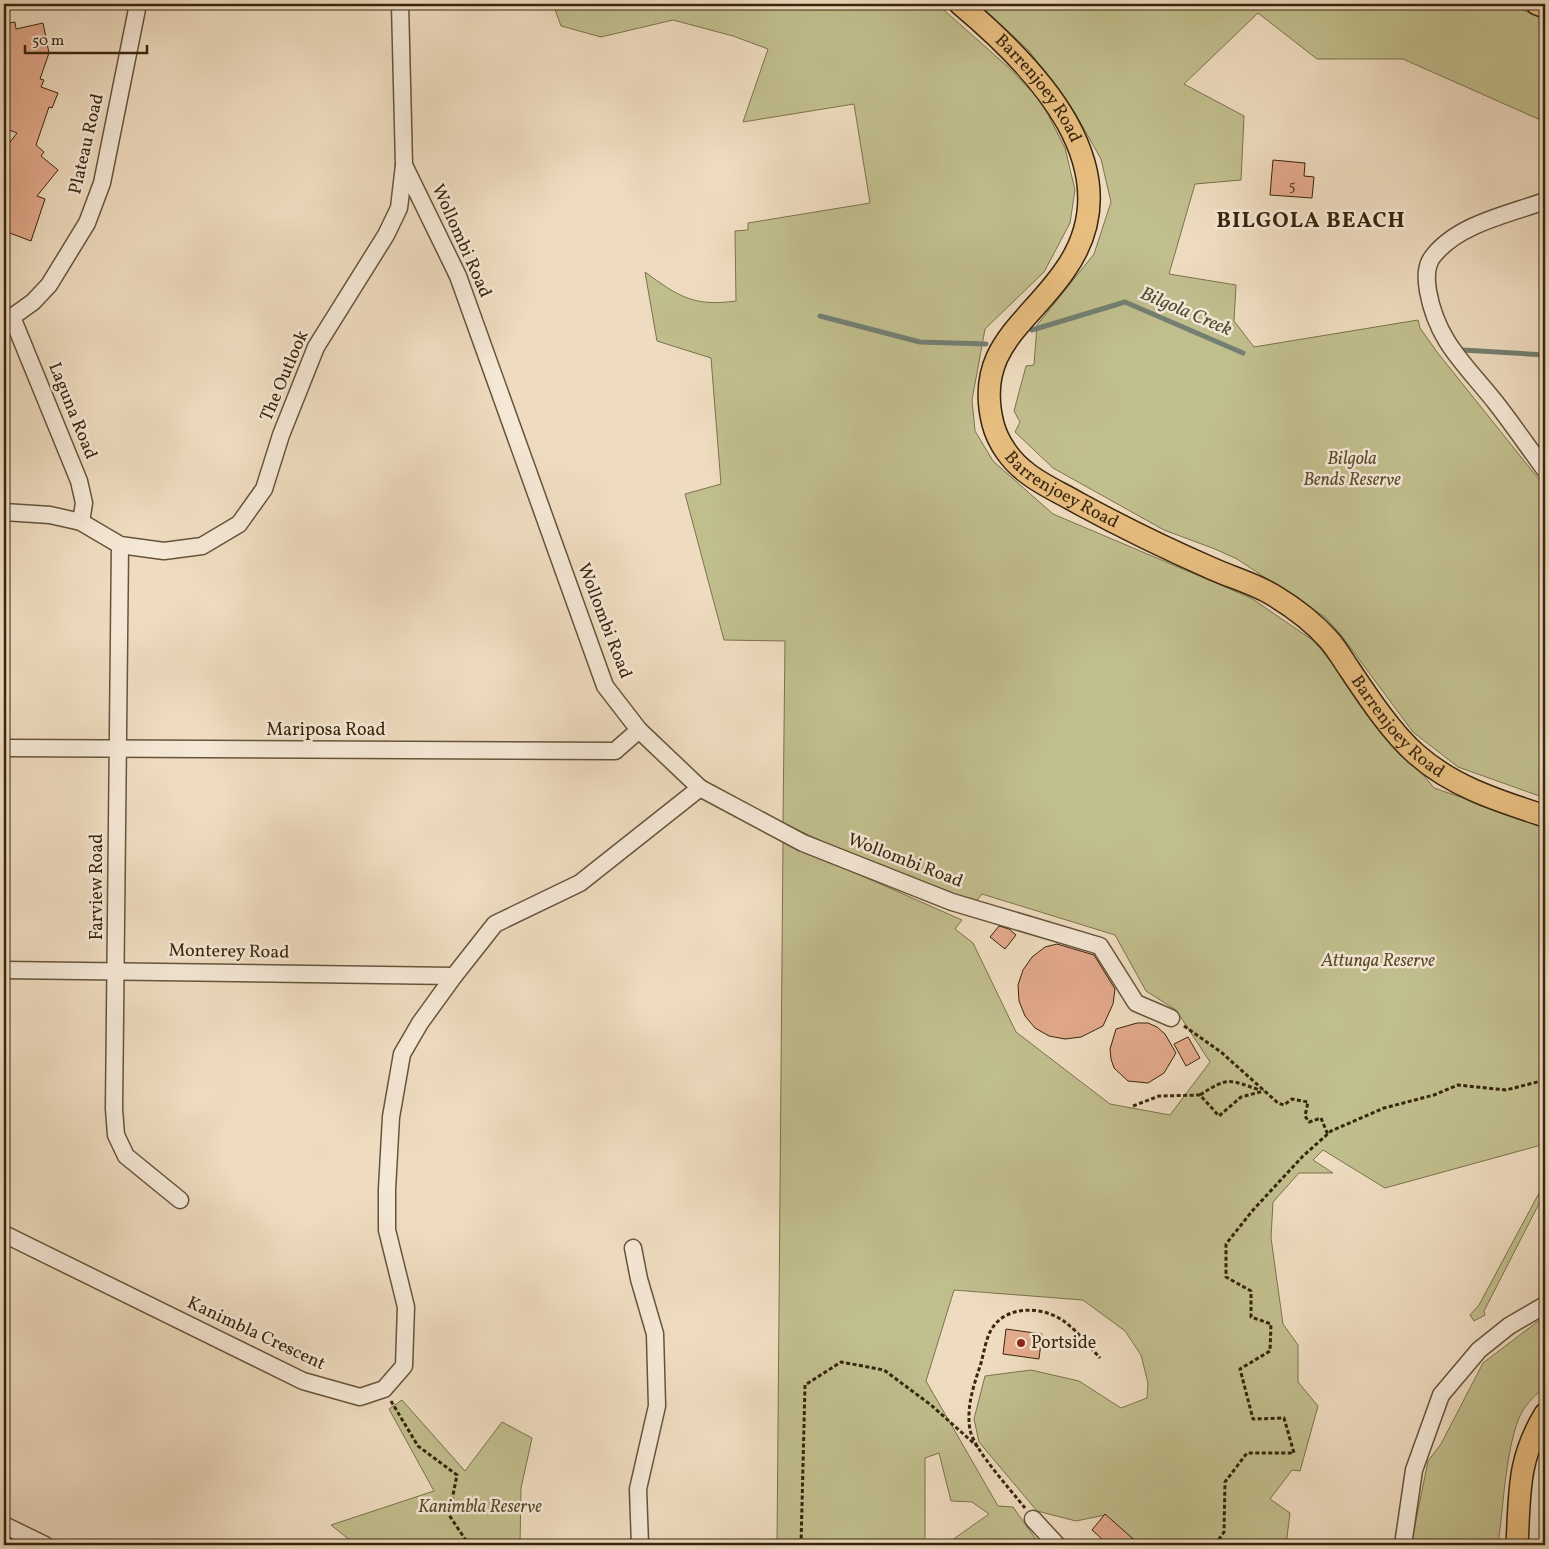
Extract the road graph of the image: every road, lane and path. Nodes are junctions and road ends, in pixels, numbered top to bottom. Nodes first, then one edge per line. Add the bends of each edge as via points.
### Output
1 (138, 4) edge
2 (400, 4) edge
3 (960, 4) edge
4 (1537, 4) edge
5 (1545, 7) edge
6 (404, 165) junction
7 (1545, 201) edge
8 (8, 317) edge
9 (1545, 470) edge
10 (4, 512) edge
11 (81, 522) junction
12 (120, 545) junction
13 (639, 730) junction
14 (4, 748) edge
15 (118, 748) junction
16 (700, 788) junction
17 (1545, 816) edge
18 (4, 970) edge
19 (117, 971) junction
20 (454, 976) junction
21 (1171, 1018) joint
22 (1545, 1080) edge
23 (1264, 1091) junction
24 (1200, 1096) junction
25 (1133, 1106) dead end
26 (1328, 1135) junction
27 (180, 1200) dead end
28 (4, 1234) edge
29 (633, 1248) dead end
30 (1545, 1305) edge
31 (1100, 1358) dead end
32 (384, 1389) junction
33 (1545, 1414) edge
34 (978, 1447) junction
35 (1033, 1519) joint
36 (4, 1525) edge
37 (45, 1545) edge
38 (469, 1545) edge
39 (640, 1545) edge
40 (801, 1545) edge
41 (1057, 1545) edge
42 (1215, 1545) edge
43 (1403, 1545) edge
44 (1517, 1545) edge

1 - 8 street, Plateau Road via 102,183 87,223 49,285 32,302
2 - 6 street, The Outlook
3 - 17 main road, Barrenjoey Road via 1016,56 1062,116 1084,162 1091,197 1087,223 1073,257 1001,348 990,371 992,420 1008,454 1040,482 1108,519 1271,594 1298,611 1330,640 1380,712 1415,753 1454,782
4 - 5 main road
6 - 12 street, The Outlook via 399,208 316,347 281,435 264,489 239,524 202,546 164,551
6 - 13 street, Wollombi Road via 458,276 604,686
7 - 9 street via 1479,225 1448,242 1432,257 1427,281 1436,319 1448,345
8 - 11 street, Laguna Road via 79,481 84,503
10 - 11 street, The Outlook via 50,515
11 - 12 street, The Outlook
12 - 15 street, Farview Road
13 - 15 street, Mariposa Road via 615,751
13 - 16 street, Wollombi Road
14 - 15 street, Mariposa Road
15 - 19 street, Farview Road
16 - 20 street via 580,883 496,924
16 - 21 street, Wollombi Road via 803,843 952,902 1100,946 1136,1003
18 - 19 street, Monterey Road
19 - 20 street, Monterey Road
19 - 27 street, Farview Road via 116,1135 126,1156
20 - 32 street via 402,1054 391,1117 387,1230 406,1307 404,1366
21 - 23 path via 1221,1052
22 - 26 path via 1506,1090 1458,1085 1434,1096 1384,1108
23 - 24 path via 1229,1080
23 - 24 path via 1241,1097 1219,1116
23 - 26 path via 1284,1105 1292,1099 1308,1102 1305,1116 1309,1122 1321,1118
24 - 25 path via 1158,1096
26 - 42 path via 1303,1156 1259,1203 1226,1244 1226,1276 1251,1291 1251,1317 1271,1324 1270,1351 1240,1369 1253,1419 1284,1418 1294,1453 1247,1453 1225,1482 1224,1532
28 - 32 street, Kanimbla Crescent via 303,1381 360,1397
29 - 39 street via 655,1334 657,1406 638,1489
30 - 43 street via 1509,1326 1478,1350 1441,1395 1414,1470
31 - 34 path via 1066,1322 1049,1313 1035,1310 1016,1312 999,1319 990,1331 970,1398 971,1431
32 - 38 path via 418,1446 457,1474 449,1515
33 - 44 main road via 1533,1434 1522,1465
34 - 35 path
34 - 40 path via 931,1405 884,1370 841,1362 805,1385
35 - 41 street
36 - 37 street

